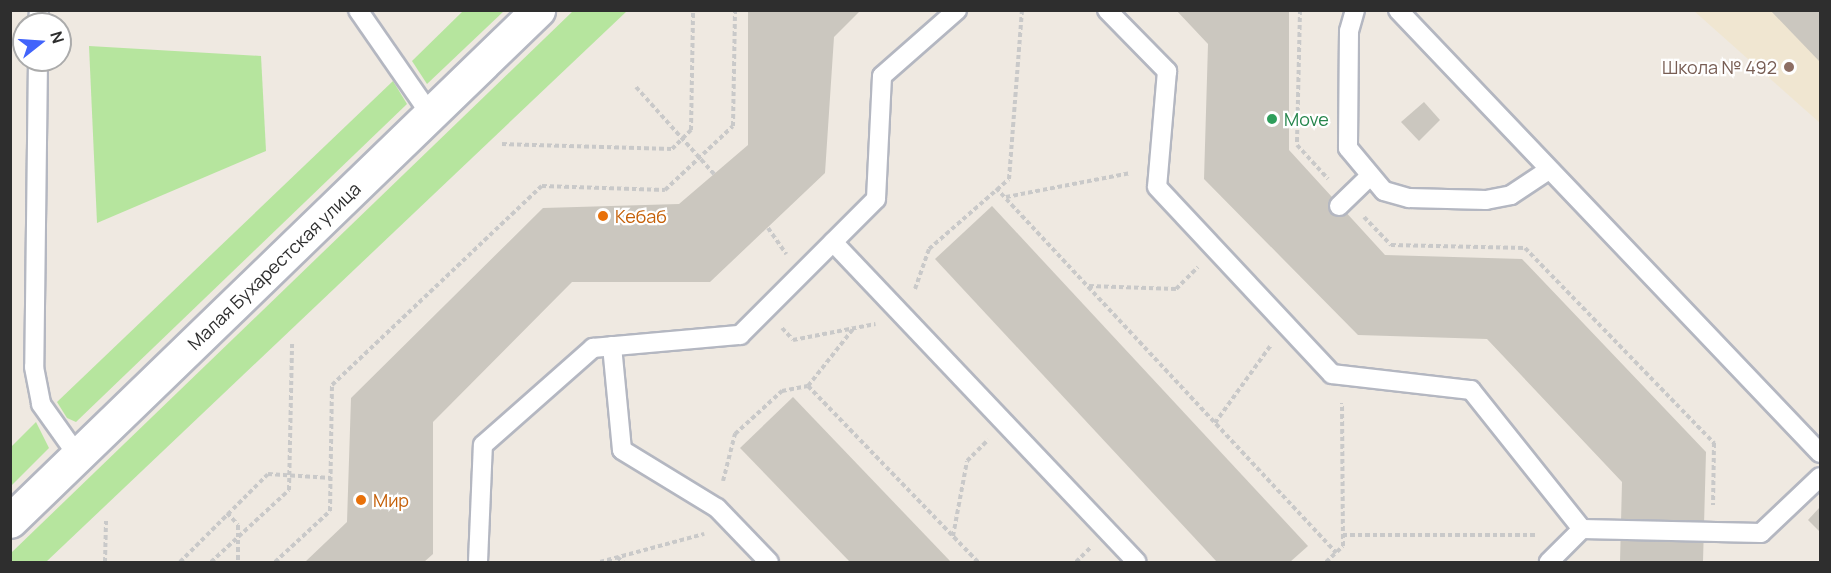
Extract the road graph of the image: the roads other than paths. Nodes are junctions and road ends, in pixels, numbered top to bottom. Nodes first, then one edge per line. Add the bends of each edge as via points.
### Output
1 (358, 10) edge
2 (538, 10) edge
3 (957, 10) edge
4 (1107, 10) edge
5 (1355, 10) edge
6 (1398, 10) edge
7 (38, 72) edge
8 (430, 114) junction
9 (1547, 171) junction
10 (1369, 177) junction
11 (1343, 202) road end
12 (833, 242) junction
13 (612, 346) junction
14 (1821, 453) edge
15 (78, 456) junction
16 (1821, 477) edge
17 (10, 521) edge
18 (1579, 532) junction
19 (478, 562) edge
20 (769, 562) edge
21 (1137, 562) edge
22 (1549, 562) edge

1 - 8 lane
2 - 8 street, Малая Бухарестская улица
3 - 12 lane via 882,76 876,199
4 - 18 lane via 1167,71 1156,187 1332,374 1471,390
5 - 10 lane via 1349,31 1346,133 1355,162
6 - 9 lane
7 - 15 lane via 34,367 41,404
8 - 15 street, Малая Бухарестская улица
9 - 10 lane via 1512,195 1486,200 1396,196
9 - 14 lane
10 - 11 lane
12 - 13 lane via 740,335
12 - 21 lane
13 - 19 lane via 593,348 483,445
13 - 20 lane via 622,450 717,508
15 - 17 street, Малая Бухарестская улица
16 - 18 lane via 1761,533
18 - 22 lane

